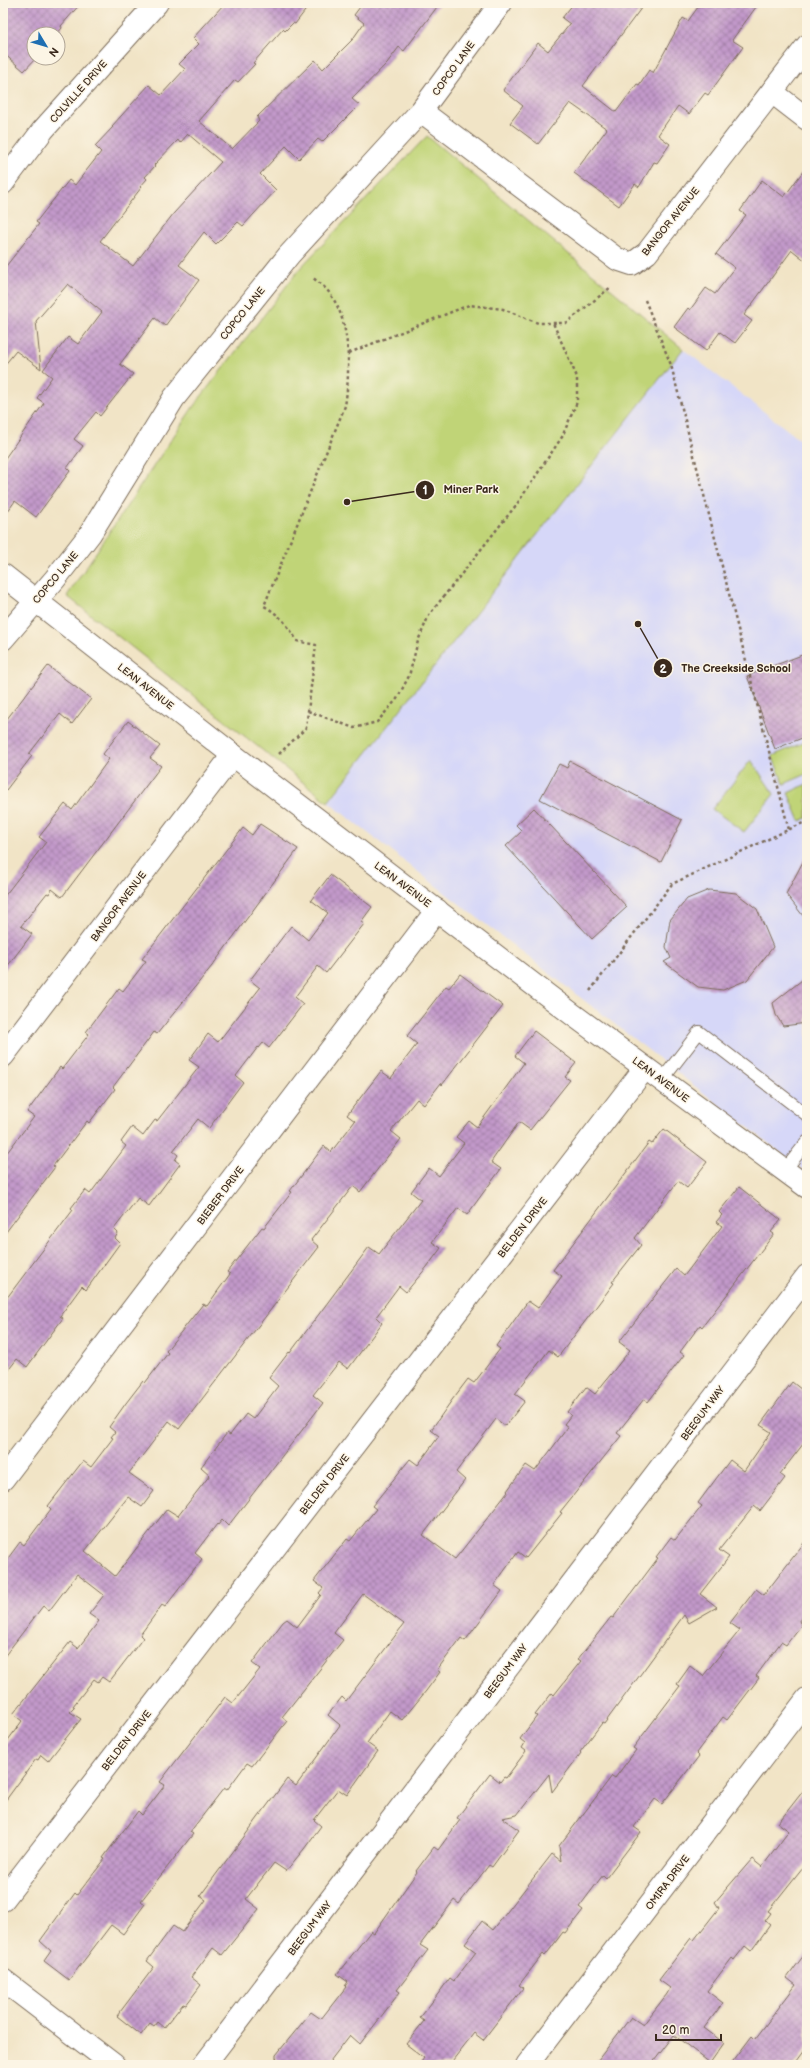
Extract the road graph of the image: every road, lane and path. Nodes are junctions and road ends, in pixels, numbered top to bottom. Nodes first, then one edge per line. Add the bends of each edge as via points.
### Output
1 (157, 3) edge
2 (501, 3) edge
3 (807, 46) edge
4 (772, 92) junction
5 (421, 111) junction
6 (807, 119) edge
7 (3, 183) edge
8 (312, 277) dead end
9 (612, 287) dead end
10 (645, 300) dead end
11 (553, 323) junction
12 (349, 354) junction
13 (3, 574) edge
14 (36, 599) junction
15 (3, 639) edge
16 (308, 711) junction
17 (279, 754) dead end
18 (233, 756) junction
19 (807, 821) edge
20 (789, 830) junction
21 (437, 910) junction
22 (590, 991) dead end
23 (3, 1056) edge
24 (653, 1074) junction
25 (807, 1115) edge
26 (807, 1142) edge
27 (785, 1170) junction
28 (807, 1187) edge
29 (807, 1276) edge
30 (3, 1479) edge
31 (807, 1699) edge
32 (3, 1900) edge
33 (3, 1980) edge
34 (114, 2065) edge
35 (204, 2065) edge
36 (527, 2065) edge

1 - 7 street, COLVILLE DRIVE via 43,130
2 - 5 street, COPCO LANE
3 - 4 street, BANGOR AVENUE
4 - 5 street, BANGOR AVENUE via 647,253 632,264 617,259
4 - 6 street
5 - 14 street, COPCO LANE via 289,255 174,398 90,534
8 - 12 path via 332,296 341,314
9 - 11 path via 566,323
10 - 20 path via 671,365
11 - 12 path via 538,323 502,309 469,305
11 - 16 path via 577,377 577,402 562,437 517,504 429,615 418,641 409,676 397,698 377,722 354,728
12 - 16 path via 349,381 344,406 264,606 277,614 297,641 316,645
13 - 14 street, LEAN AVENUE
14 - 15 street, COPCO LANE
14 - 18 street, LEAN AVENUE
16 - 17 path via 306,728
18 - 21 street, LEAN AVENUE
18 - 23 street, BANGOR AVENUE
19 - 20 path
20 - 22 path via 672,884
21 - 24 street, LEAN AVENUE
21 - 30 street, BIEBER DRIVE
24 - 25 lane via 699,1032
24 - 27 street, LEAN AVENUE
24 - 32 street, BELDEN DRIVE
26 - 27 lane
27 - 28 street, LEAN AVENUE
29 - 35 street, BEEGUM WAY
31 - 36 street, OMIRA DRIVE
33 - 34 street

